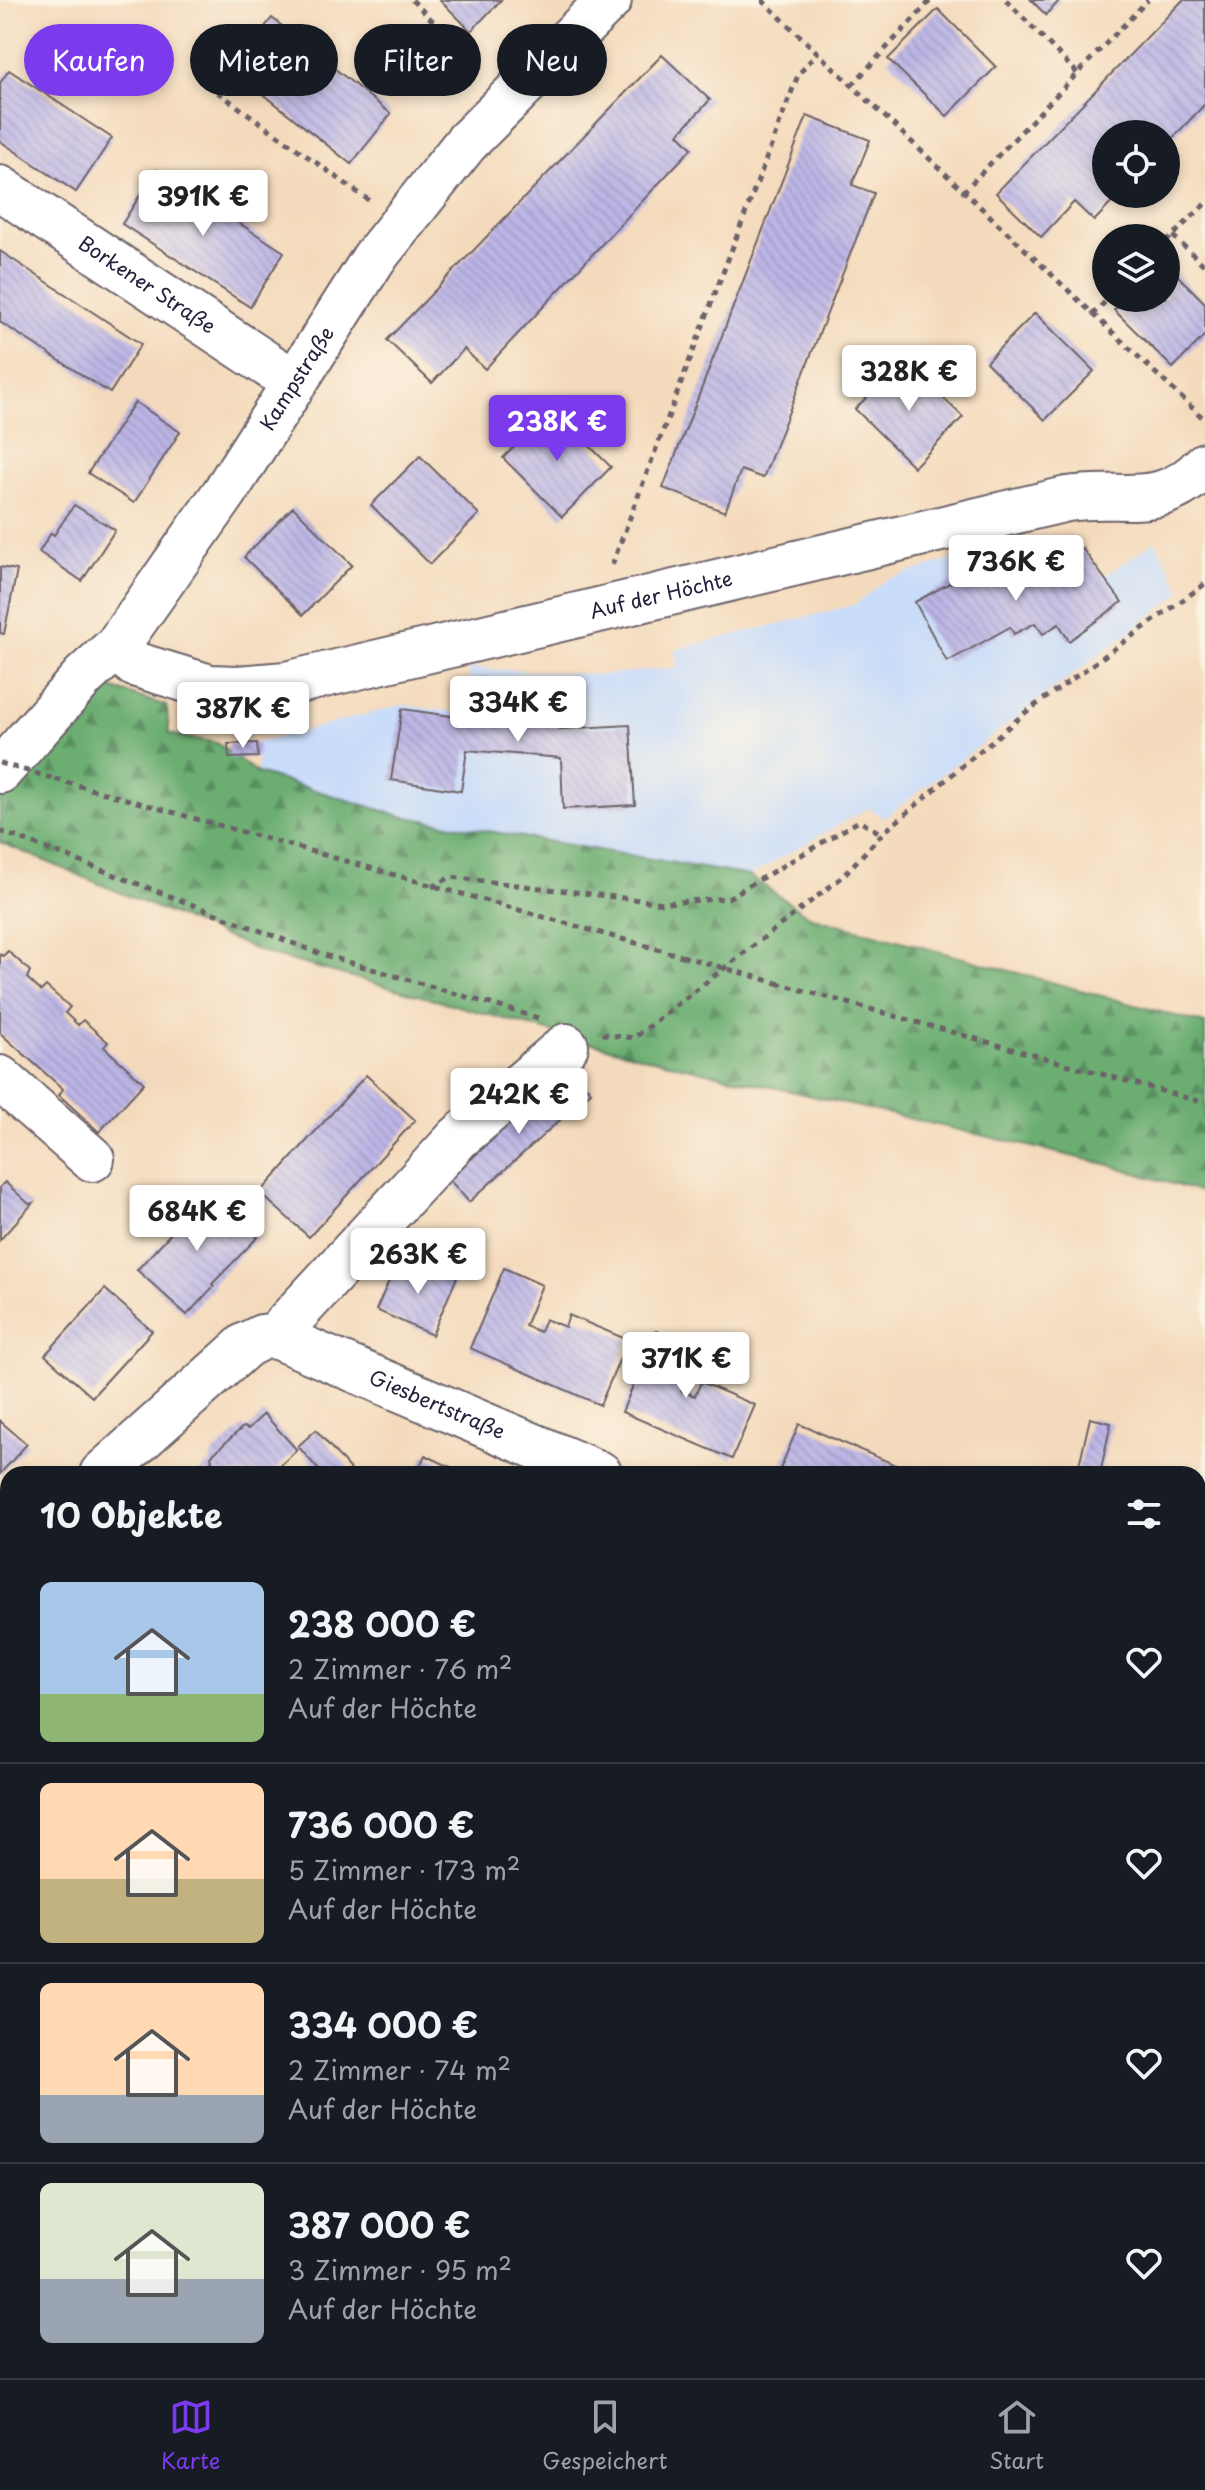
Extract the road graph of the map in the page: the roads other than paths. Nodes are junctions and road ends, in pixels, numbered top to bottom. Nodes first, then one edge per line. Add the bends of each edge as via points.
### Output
1 (609, 0) edge
2 (0, 188) edge
3 (294, 382) junction
4 (1205, 465) edge
5 (117, 646) junction
6 (0, 771) edge
7 (566, 1032) road end
8 (0, 1078) edge
9 (92, 1159) dead end
10 (275, 1336) junction
11 (111, 1466) edge
12 (581, 1466) edge

1 - 3 street, Kampstraße via 466,143 400,223
2 - 3 street, Borkener Straße
3 - 5 street, Kampstraße
4 - 5 street, Auf der Höchte via 1167,493 1067,499 313,679 210,687 134,664
5 - 6 street, Kampstraße
7 - 10 street via 458,1138
8 - 9 street
10 - 11 street via 246,1345
10 - 12 street, Giesbertstraße

